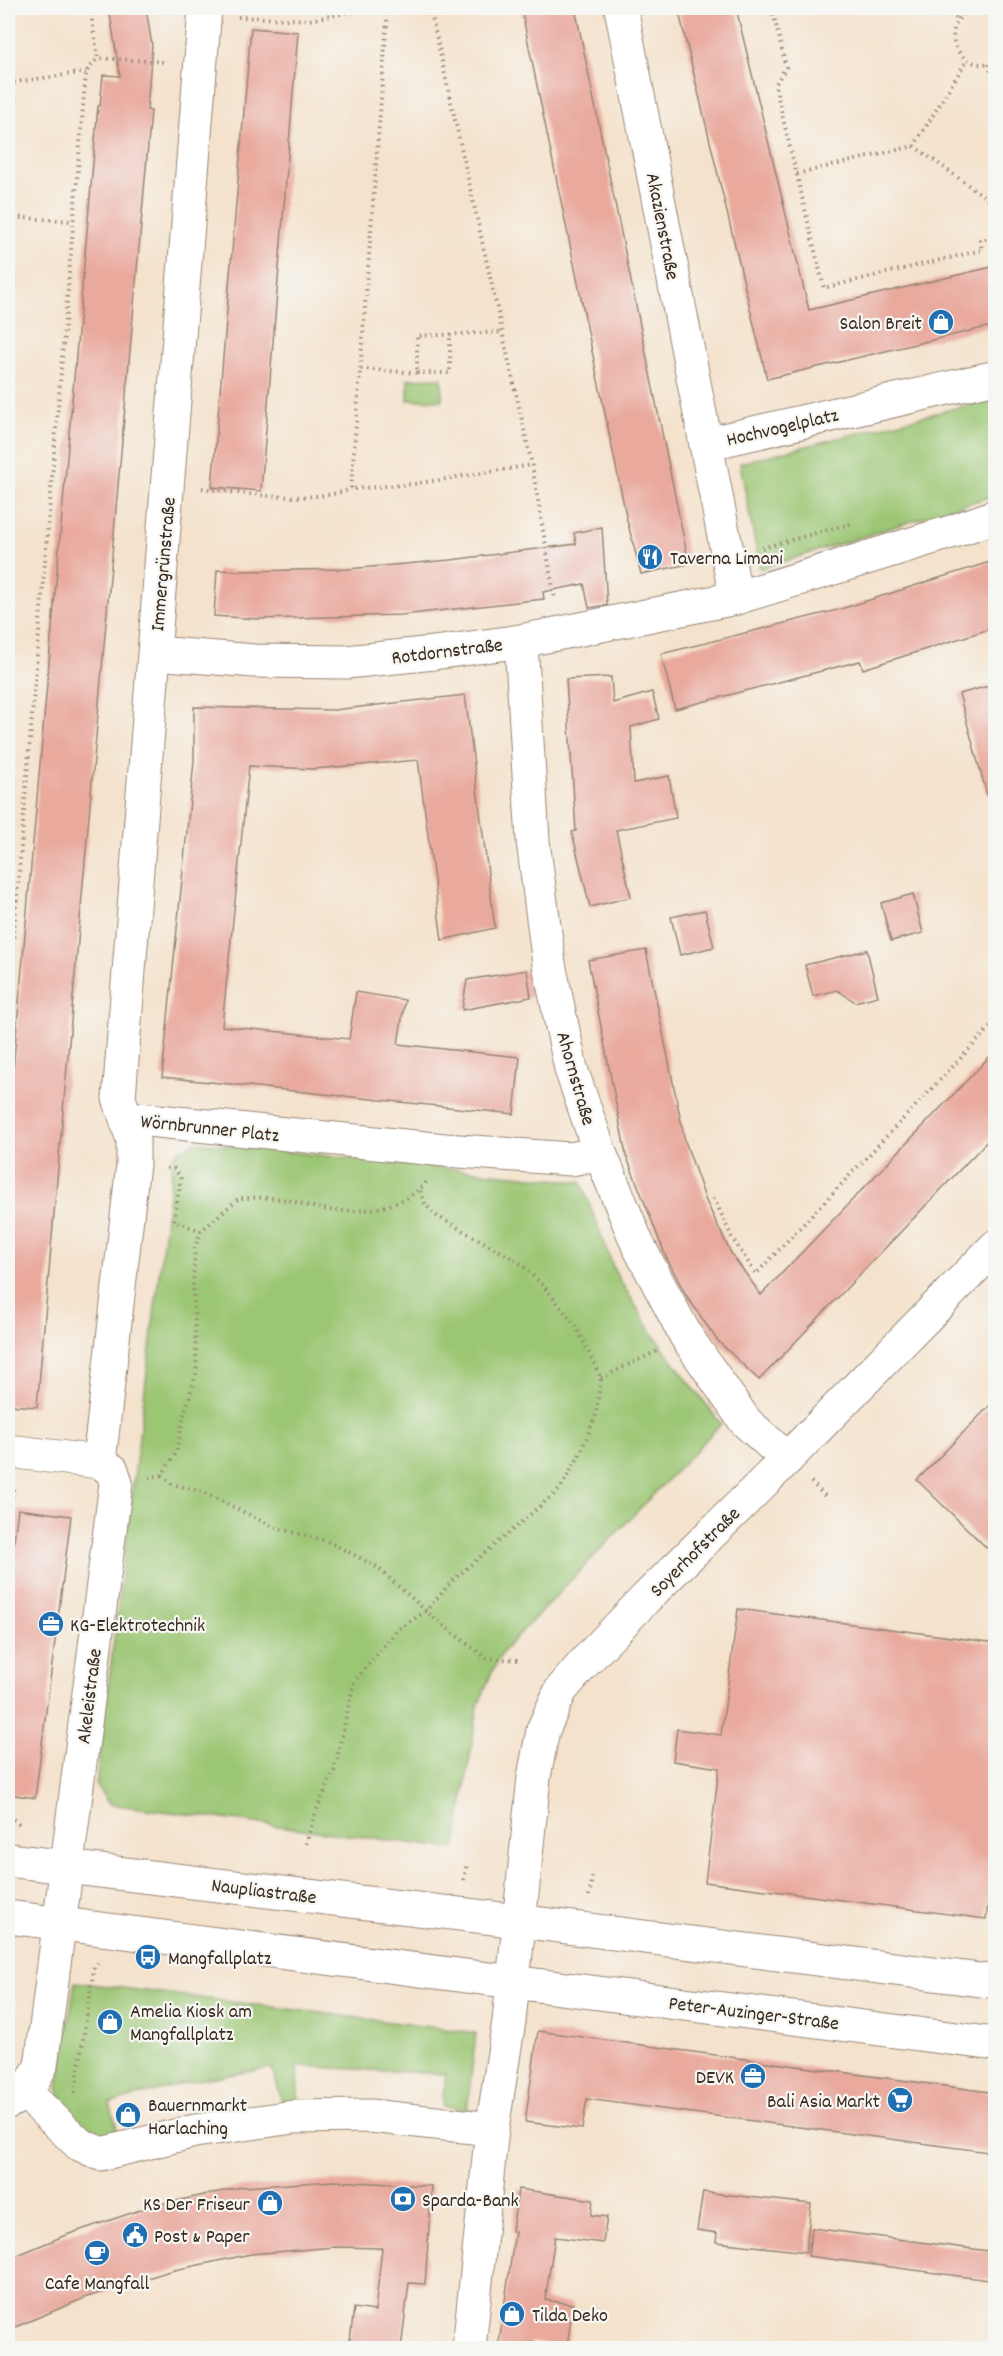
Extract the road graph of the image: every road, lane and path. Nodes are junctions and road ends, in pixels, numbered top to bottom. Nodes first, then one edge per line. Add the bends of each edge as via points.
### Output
1 (29, 8) edge
2 (90, 8) edge
3 (374, 8) edge
4 (388, 8) edge
5 (430, 8) edge
6 (621, 8) edge
7 (774, 8) edge
8 (939, 8) edge
9 (974, 8) edge
10 (990, 8) edge
11 (996, 10) edge
12 (8, 11) edge
13 (205, 11) edge
14 (958, 20) junction
15 (99, 58) junction
16 (967, 60) junction
17 (996, 61) edge
18 (988, 64) junction
19 (201, 65) junction
20 (86, 72) junction
21 (8, 83) edge
22 (996, 92) edge
23 (915, 146) junction
24 (797, 174) junction
25 (996, 205) edge
26 (8, 217) edge
27 (73, 221) junction
28 (996, 237) edge
29 (502, 332) junction
30 (450, 334) junction
31 (361, 369) junction
32 (417, 373) junction
33 (996, 377) edge
34 (706, 444) junction
35 (532, 465) junction
36 (168, 484) junction
37 (351, 489) junction
38 (996, 516) edge
39 (736, 598) junction
40 (561, 633) junction
41 (521, 641) junction
42 (155, 654) junction
43 (8, 1003) edge
44 (996, 1021) edge
45 (128, 1118) junction
46 (446, 1150) junction
47 (600, 1153) junction
48 (133, 1164) junction
49 (420, 1190) junction
50 (714, 1198) dead end
51 (201, 1231) junction
52 (996, 1246) edge
53 (686, 1336) junction
54 (601, 1378) junction
55 (8, 1451) edge
56 (788, 1459) junction
57 (107, 1472) junction
58 (162, 1474) junction
59 (426, 1611) junction
60 (518, 1660) dead end
61 (8, 1816) edge
62 (24, 1828) dead end
63 (306, 1844) dead end
64 (8, 1860) edge
65 (66, 1867) junction
66 (8, 1917) edge
67 (519, 1922) junction
68 (59, 1923) junction
69 (104, 1956) dead end
70 (513, 1982) junction
71 (996, 1982) edge
72 (996, 2044) edge
73 (16, 2098) edge
74 (74, 2100) dead end
75 (492, 2129) junction
76 (469, 2349) edge

1 - 12 path
2 - 15 path
3 - 13 path via 309,20
4 - 31 path
5 - 29 path
6 - 34 street, Akazienstraße
7 - 24 path via 786,67 776,85
8 - 14 path
9 - 14 path
10 - 11 path
13 - 19 street, Immergrünstraße
14 - 16 path via 954,41
15 - 19 path
15 - 20 path
16 - 18 path
16 - 23 path
17 - 18 path
18 - 22 path
19 - 36 street, Immergrünstraße
20 - 21 path
20 - 27 path
23 - 24 path
23 - 25 path
24 - 28 path via 824,288 982,250 980,240
26 - 27 path
27 - 43 path
29 - 30 path
29 - 35 path
30 - 32 path via 417,336
30 - 32 path via 450,373
31 - 32 path
31 - 37 path
33 - 34 street, Hochvogelplatz
34 - 39 street, Hochvogelplatz
35 - 37 path via 424,483
35 - 40 path
36 - 37 path via 300,496 338,494
36 - 42 street, Immergrünstraße
38 - 39 street
39 - 40 street, Rotdornstraße
40 - 41 street, Rotdornstraße
41 - 42 street, Rotdornstraße via 346,662 254,662
41 - 47 street, Ahornstraße via 533,841 549,964 571,1069
42 - 45 street, Immergrünstraße via 120,1098
44 - 50 path via 756,1274 732,1238
45 - 46 street, Wörnbrunner Platz
45 - 48 street, Wörnbrunner Platz
46 - 47 street, Wörnbrunner Platz via 571,1159
46 - 49 path
47 - 53 street, Ahornstraße via 638,1245
48 - 51 path via 174,1169 181,1177 174,1221
48 - 57 street, Wörnbrunner Platz
49 - 51 path via 394,1204 358,1212 281,1199 239,1198
49 - 54 path via 435,1215 519,1262 548,1291 577,1328
51 - 58 path via 195,1247 193,1285 197,1371 176,1453
52 - 56 street, Soyerhofstraße
53 - 54 path
53 - 56 street, Ahornstraße via 745,1421
54 - 59 path via 596,1415 560,1489 452,1581
55 - 57 street
56 - 67 street, Soyerhofstraße via 624,1620 561,1690 543,1730 536,1768
57 - 58 path via 130,1482
57 - 65 street, Akeleistraße
58 - 59 path via 172,1484 203,1492 276,1528 327,1541 377,1567
59 - 60 path via 486,1658
59 - 63 path via 397,1630 354,1682 334,1771
61 - 62 path
64 - 65 street, Naupliastraße
65 - 67 street, Naupliastraße
65 - 68 street
66 - 68 street
67 - 70 street
67 - 71 street
68 - 70 street
68 - 73 street via 41,2066
69 - 74 path via 94,1968
70 - 72 street, Peter-Auzinger-Straße
70 - 75 street
73 - 75 street via 79,2144 101,2154 195,2131 293,2117 370,2116
75 - 76 street

